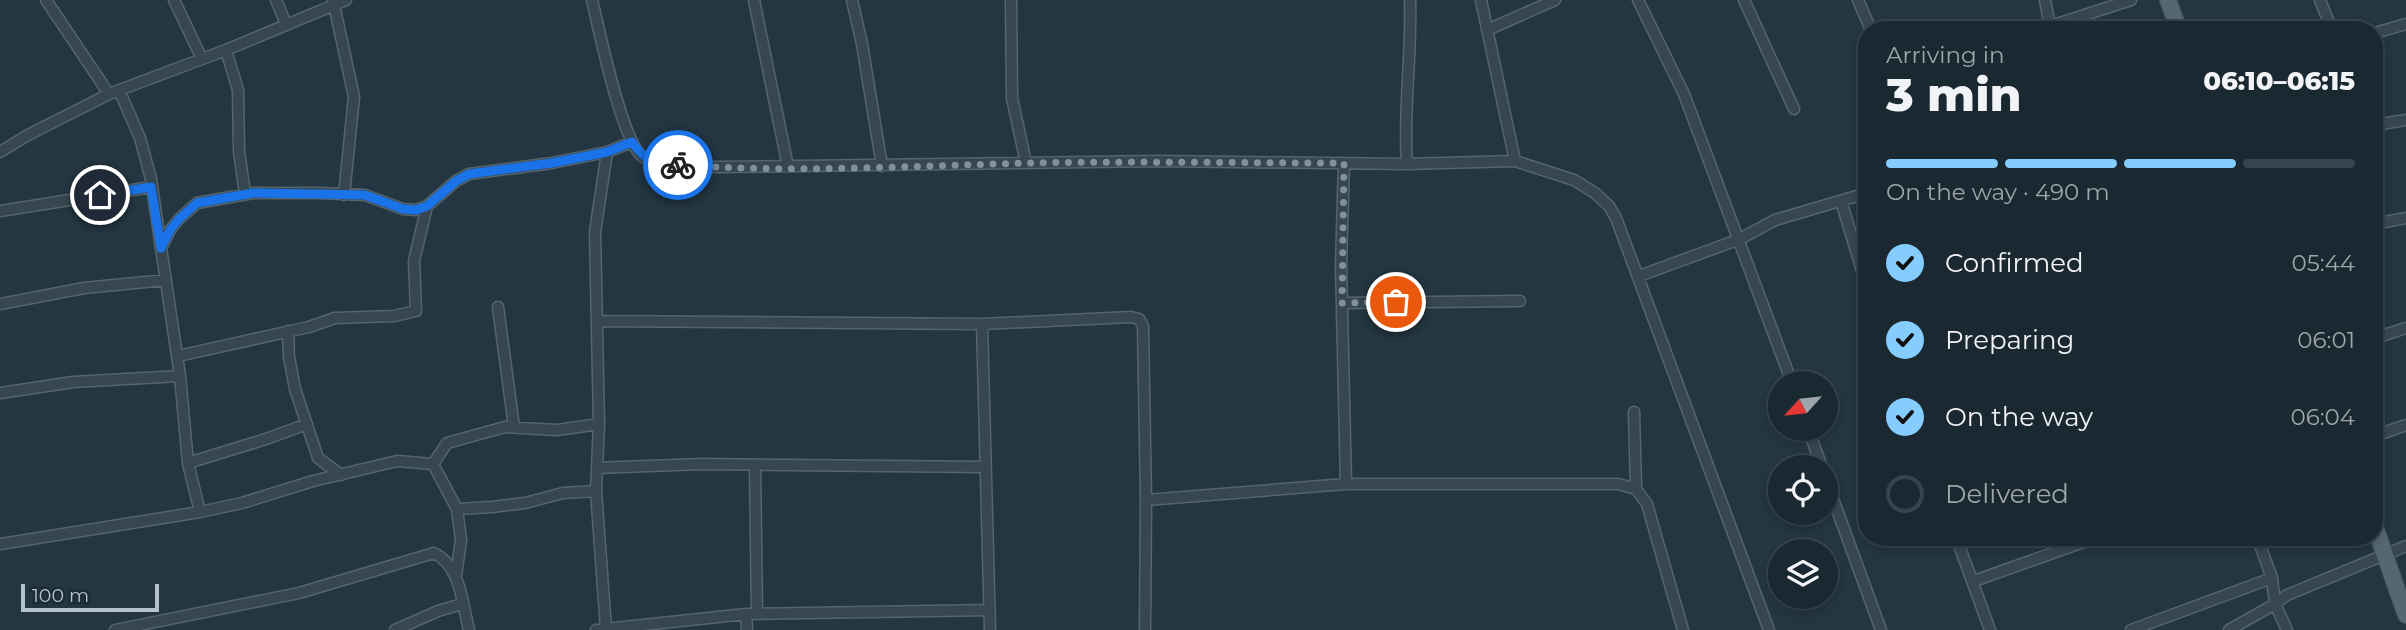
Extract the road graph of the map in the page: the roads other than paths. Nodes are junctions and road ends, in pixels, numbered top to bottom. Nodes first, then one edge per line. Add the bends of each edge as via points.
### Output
1 (46, 0) edge
2 (174, 0) edge
3 (276, 0) edge
4 (592, 0) edge
5 (754, 0) edge
6 (852, 0) edge
7 (1011, 0) edge
8 (1410, 0) edge
9 (1480, 0) edge
10 (1555, 0) edge
11 (1638, 0) edge
12 (1744, 0) edge
13 (1858, 0) edge
14 (2045, 0) edge
15 (2132, 0) edge
16 (2168, 0) edge
17 (2320, 0) edge
18 (338, 1) edge
19 (1867, 21) edge
20 (2049, 21) edge
21 (2066, 21) edge
22 (2176, 21) edge
23 (2328, 21) edge
24 (286, 24) junction
25 (2406, 24) edge
26 (1487, 30) junction
27 (2383, 31) edge
28 (226, 50) junction
29 (202, 59) junction
30 (114, 92) junction
31 (1794, 108) dead end
32 (2406, 120) edge
33 (2383, 124) edge
34 (632, 142) junction
35 (0, 152) edge
36 (607, 152) junction
37 (1515, 161) junction
38 (1026, 163) junction
39 (1344, 163) junction
40 (1407, 164) junction
41 (882, 166) junction
42 (788, 167) junction
43 (151, 187) junction
44 (246, 194) junction
45 (344, 195) junction
46 (1858, 196) edge
47 (1841, 201) junction
48 (427, 206) junction
49 (0, 211) edge
50 (2406, 218) edge
51 (2383, 222) edge
52 (1740, 239) junction
53 (161, 248) junction
54 (1858, 257) edge
55 (1639, 276) junction
56 (166, 280) junction
57 (1520, 301) dead end
58 (1342, 303) junction
59 (0, 304) edge
60 (498, 307) dead end
61 (598, 321) junction
62 (982, 324) junction
63 (2406, 328) edge
64 (288, 331) junction
65 (2383, 335) edge
66 (178, 355) junction
67 (1788, 371) edge
68 (180, 376) junction
69 (0, 393) edge
70 (1634, 412) dead end
71 (307, 424) junction
72 (599, 424) junction
73 (2406, 425) edge
74 (514, 427) junction
75 (2383, 433) edge
76 (188, 463) junction
77 (433, 464) junction
78 (755, 464) junction
79 (985, 467) junction
80 (597, 468) junction
81 (341, 475) junction
82 (1346, 484) junction
83 (1636, 489) junction
84 (596, 491) junction
85 (1146, 500) junction
86 (457, 509) junction
87 (200, 512) junction
88 (1838, 513) edge
89 (0, 544) edge
90 (1960, 546) edge
91 (2073, 546) edge
92 (2260, 546) edge
93 (2382, 546) edge
94 (2406, 546) edge
95 (2385, 555) junction
96 (456, 576) junction
97 (2272, 578) junction
98 (1974, 582) junction
99 (462, 604) junction
100 (2275, 604) junction
101 (990, 610) junction
102 (751, 614) junction
103 (2406, 615) edge
104 (606, 629) edge
105 (115, 630) edge
106 (395, 630) edge
107 (469, 630) edge
108 (596, 630) edge
109 (747, 630) edge
110 (990, 630) edge
111 (1145, 630) edge
112 (1684, 630) edge
113 (1769, 630) edge
114 (1881, 630) edge
115 (1990, 630) edge
116 (2131, 630) edge
117 (2230, 630) edge
118 (2287, 630) edge

1 - 30 street
2 - 29 street
3 - 24 street
4 - 34 street via 607,68
5 - 42 street
6 - 41 street
7 - 38 street via 1012,98
8 - 40 street
9 - 26 street
10 - 26 street
11 - 52 street via 1684,94
12 - 31 street
13 - 19 street
14 - 20 street
15 - 21 street
16 - 22 main road
17 - 23 street
18 - 24 street
18 - 45 street via 354,97
24 - 28 street
25 - 27 street
26 - 37 street
28 - 29 street
28 - 44 street via 239,90 239,151
29 - 30 street
30 - 35 street
30 - 43 street via 140,138
32 - 33 street
34 - 36 street
34 - 42 street via 642,157 659,163
36 - 48 street via 469,174
36 - 61 street via 595,232
37 - 40 street
37 - 55 street via 1574,180 1595,193 1616,218
38 - 39 street
38 - 41 street
39 - 40 street
39 - 58 street
41 - 42 street
43 - 49 street
43 - 53 street
44 - 45 street
44 - 53 street via 197,203 170,230
45 - 48 street via 365,195 403,209
46 - 47 street
47 - 52 street via 1775,220
47 - 54 street
48 - 64 street via 415,261 416,311 335,318
50 - 51 street
52 - 55 street
52 - 67 street
53 - 56 street
55 - 113 street
56 - 59 street via 84,288
56 - 66 street
57 - 58 street
58 - 82 street
60 - 74 street
61 - 62 street
61 - 72 street
62 - 79 street
62 - 85 street via 1139,319 1143,326
63 - 65 street
64 - 66 street
64 - 71 street via 295,389
66 - 68 street
68 - 69 street via 73,382
68 - 76 street
70 - 83 street
71 - 76 street
71 - 81 street via 318,458
72 - 74 street via 557,430
72 - 80 street
73 - 75 street
74 - 77 street via 447,443
76 - 87 street
77 - 81 street via 397,461
77 - 86 street
78 - 79 street
78 - 80 street
78 - 102 street
79 - 101 street
80 - 84 street
81 - 87 street
82 - 83 street via 1618,484
82 - 85 street
83 - 112 street via 1647,503
84 - 86 street
84 - 104 street
85 - 111 street
86 - 96 street via 461,540
87 - 89 street
88 - 114 street
90 - 98 street
91 - 98 street
92 - 97 street
93 - 95 main road
94 - 95 street
95 - 100 street
95 - 103 main road
96 - 99 street
96 - 105 street via 448,562 434,553 299,593
97 - 100 street
97 - 116 street
98 - 115 street
99 - 106 street
99 - 107 street
100 - 117 street
100 - 118 street
101 - 102 street
101 - 110 street
102 - 104 street
102 - 109 street
104 - 108 street

